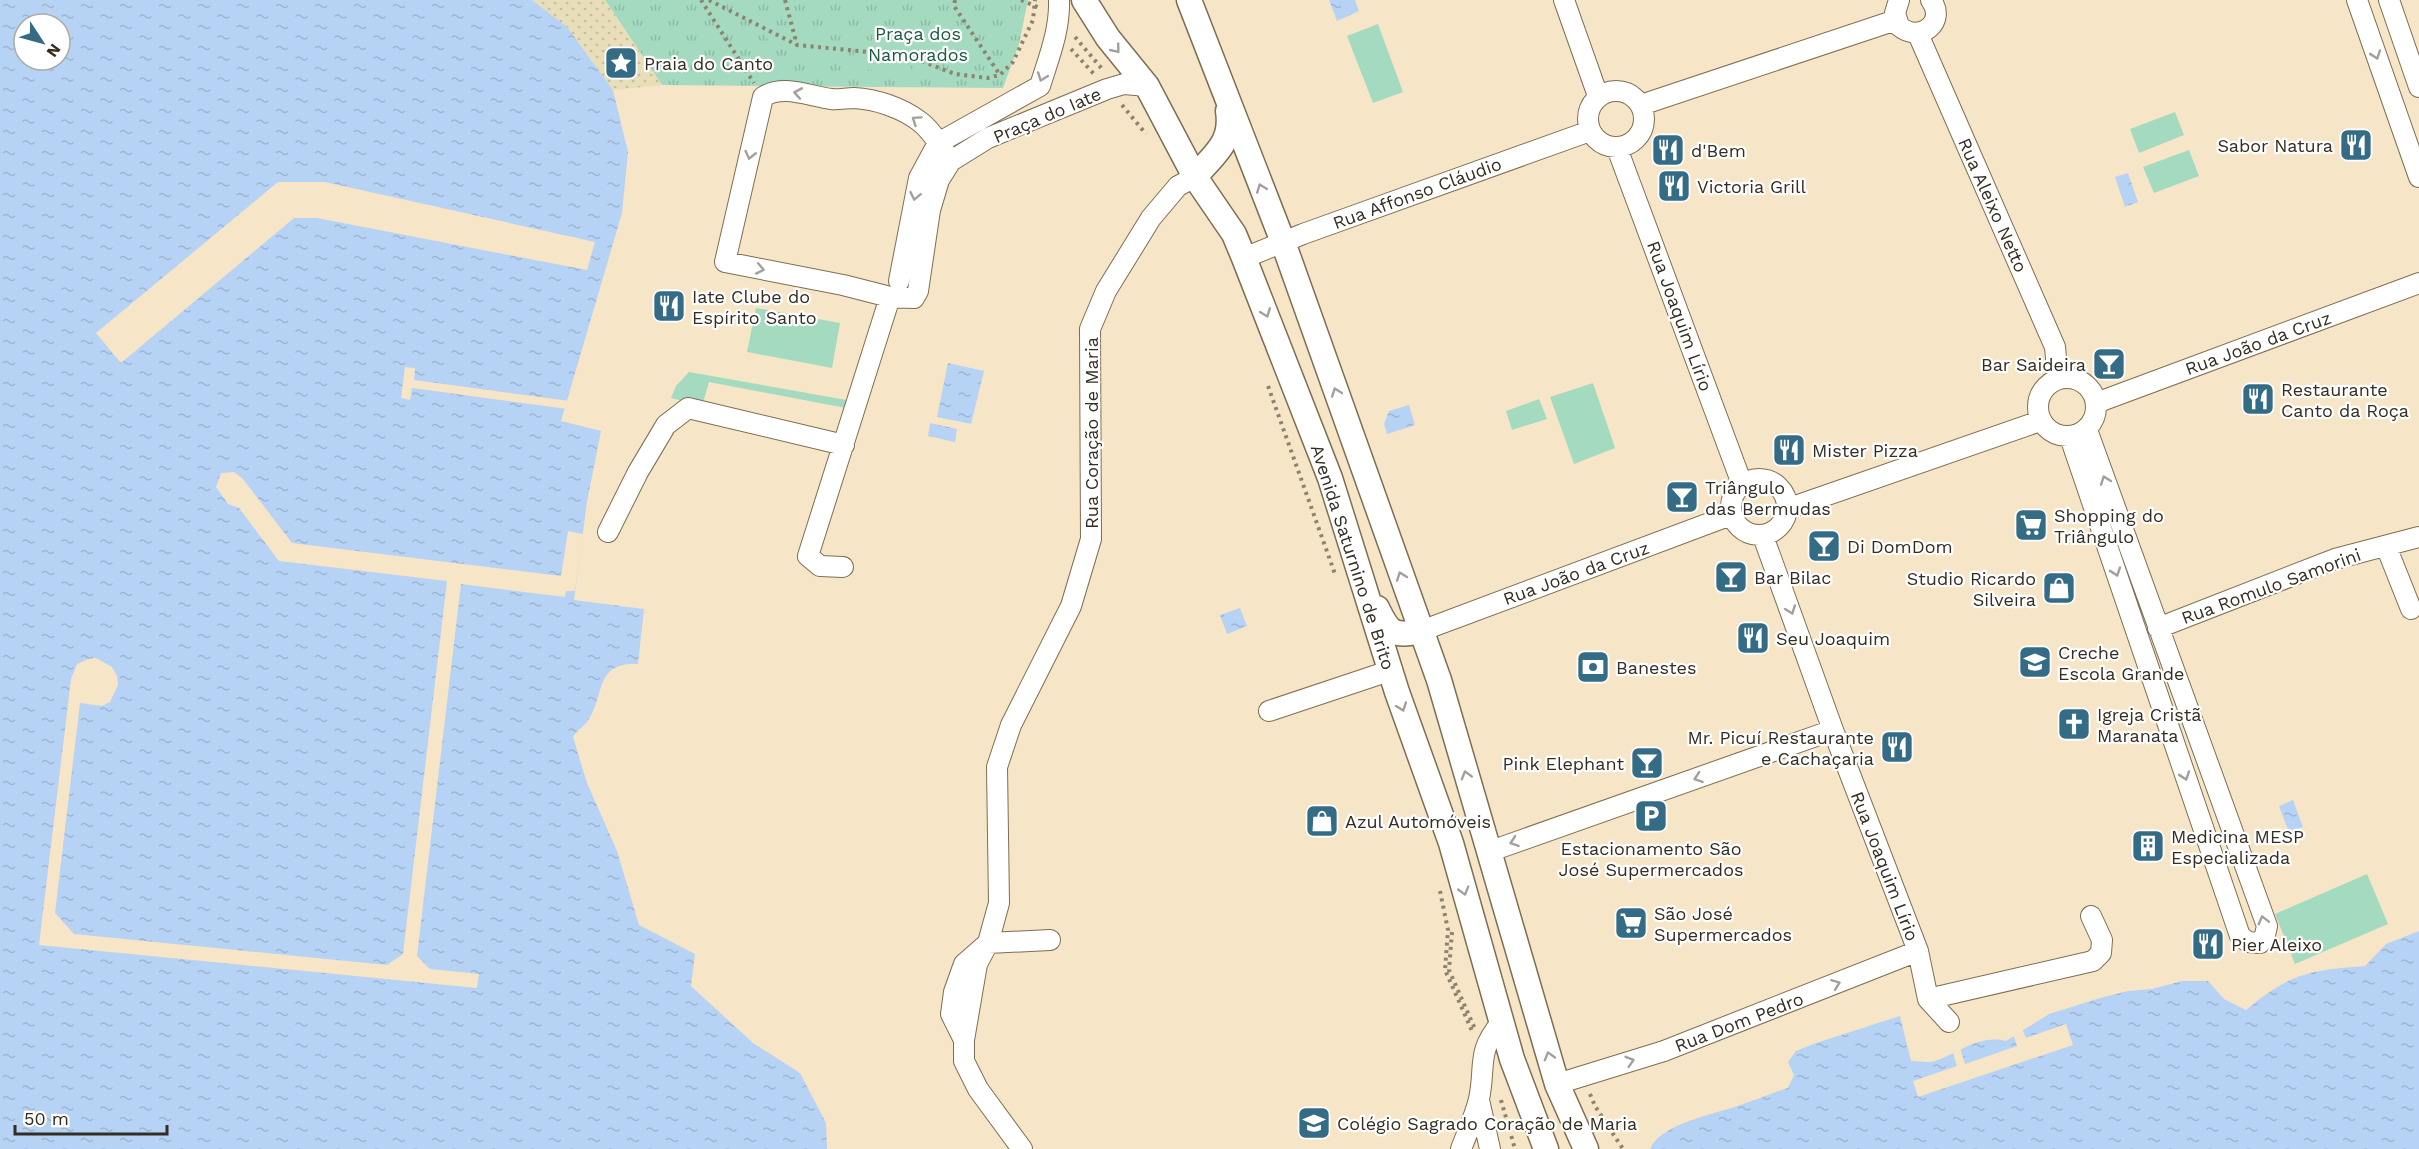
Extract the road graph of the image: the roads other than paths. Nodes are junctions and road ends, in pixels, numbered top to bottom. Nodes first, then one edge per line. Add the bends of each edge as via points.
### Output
1 (1084, 0) edge
2 (1189, 0) edge
3 (1564, 0) edge
4 (1899, 0) edge
5 (2357, 0) edge
6 (2389, 0) edge
7 (1938, 2) edge
8 (1059, 9) edge
9 (1896, 20) junction
10 (1918, 34) junction
11 (1147, 86) junction
12 (2419, 87) edge
13 (1599, 96) junction
14 (1226, 99) junction
15 (1641, 105) junction
16 (1590, 131) junction
17 (938, 143) junction
18 (1617, 148) junction
19 (951, 161) junction
20 (1195, 177) junction
21 (2419, 177) edge
22 (1283, 242) junction
23 (1245, 258) junction
24 (2419, 283) edge
25 (894, 289) junction
26 (2058, 379) junction
27 (2096, 403) junction
28 (2040, 421) junction
29 (2078, 433) junction
30 (843, 445) junction
31 (1742, 484) junction
32 (1787, 509) junction
33 (1731, 515) junction
34 (608, 532) dead end
35 (1763, 536) junction
36 (2419, 537) edge
37 (2386, 546) junction
38 (843, 567) dead end
39 (1345, 575) junction
40 (2411, 609) dead end
41 (2158, 628) junction
42 (1421, 631) junction
43 (1392, 670) junction
44 (1269, 711) dead end
45 (1833, 730) junction
46 (1488, 852) junction
47 (2091, 916) dead end
48 (1050, 940) dead end
49 (988, 943) junction
50 (1918, 951) junction
51 (1928, 999) junction
52 (1949, 1022) dead end
53 (1501, 1023) junction
54 (1557, 1084) junction
55 (1479, 1100) junction
56 (1022, 1149) edge
57 (1461, 1149) edge
58 (1490, 1149) edge
59 (1546, 1149) edge
60 (1586, 1149) edge

1 -> 11 main road, Avenida Saturnino de Brito via 1108,39
2 - 14 main road, Avenida Saturnino de Brito
3 - 13 street
4 - 9 street
5 -> 21 street
6 - 12 street
7 - 10 street via 1933,24
8 -> 17 street, Praça do Iate via 1040,86
9 - 10 street via 1904,31
9 - 15 street
10 - 26 street, Rua Aleixo Netto via 2055,347
11 - 19 street, Praça do Iate via 1116,86 988,138
11 - 20 main road, Avenida Saturnino de Brito
13 - 15 street via 1614,90 1630,94
13 - 16 street via 1588,112
14 - 20 main road via 1230,123 1227,139
22 -> 14 main road, Avenida Saturnino de Brito
15 - 18 street via 1645,119 1641,133 1631,143
16 - 18 street via 1601,144
16 - 22 street, Rua Affonso Cláudio
17 - 19 street
17 -> 25 street via 918,178
17 -> 25 street via 920,121 869,100 833,100 785,91 771,92 763,98 725,262 843,285
18 - 31 street, Rua Joaquim Lírio
19 - 25 street via 939,180 930,210 917,296
20 - 23 main road, Avenida Saturnino de Brito via 1234,234
20 - 49 street, Rua Coração de Maria via 1178,186 1151,218 1106,291 1090,329 1091,539 1071,606 1011,725 997,767 999,903
22 - 23 street, Rua Affonso Cláudio
42 -> 22 main road, Avenida Saturnino de Brito
23 -> 39 main road, Avenida Saturnino de Brito via 1330,478
24 - 27 street, Rua João da Cruz
25 - 30 street
26 - 27 street via 2083,382
26 - 28 street via 2041,392 2037,412
27 - 29 street via 2095,418
28 - 29 street via 2058,436
28 - 32 street
41 -> 29 street
29 -> 41 street via 2240,936 2248,942 2260,943 2267,926
30 - 34 street via 688,408 666,424
30 - 38 street via 808,556 820,566
31 - 32 street via 1757,478 1773,482 1784,493
31 - 33 street via 1732,498
32 - 35 street via 1775,531
33 - 35 street via 1743,531
33 - 42 street, Rua João da Cruz
35 -> 45 street, Rua Joaquim Lírio
36 - 37 street, Rua Romulo Samorini
37 - 40 street
37 - 41 street, Rua Romulo Samorini via 2335,559
39 - 42 main road via 1393,633
39 - 43 main road, Avenida Saturnino de Brito
46 -> 42 main road, Avenida Saturnino de Brito
43 - 44 street
43 -> 53 main road, Avenida Saturnino de Brito via 1451,843
45 -> 46 street
45 - 50 street, Rua Joaquim Lírio
54 -> 46 main road, Avenida Saturnino de Brito
47 - 51 street via 2102,940 2101,953 2093,961
48 - 49 street
49 - 56 street, Rua Coração de Maria via 977,964 964,1061 978,1089
50 - 51 street, Rua Joaquim Lírio
54 -> 50 street, Rua Dom Pedro via 1664,1051
51 - 52 street
53 - 55 street via 1480,1044
53 - 59 main road, Avenida Saturnino de Brito
54 - 60 main road, Avenida Saturnino de Brito
55 - 57 street
55 - 58 street

